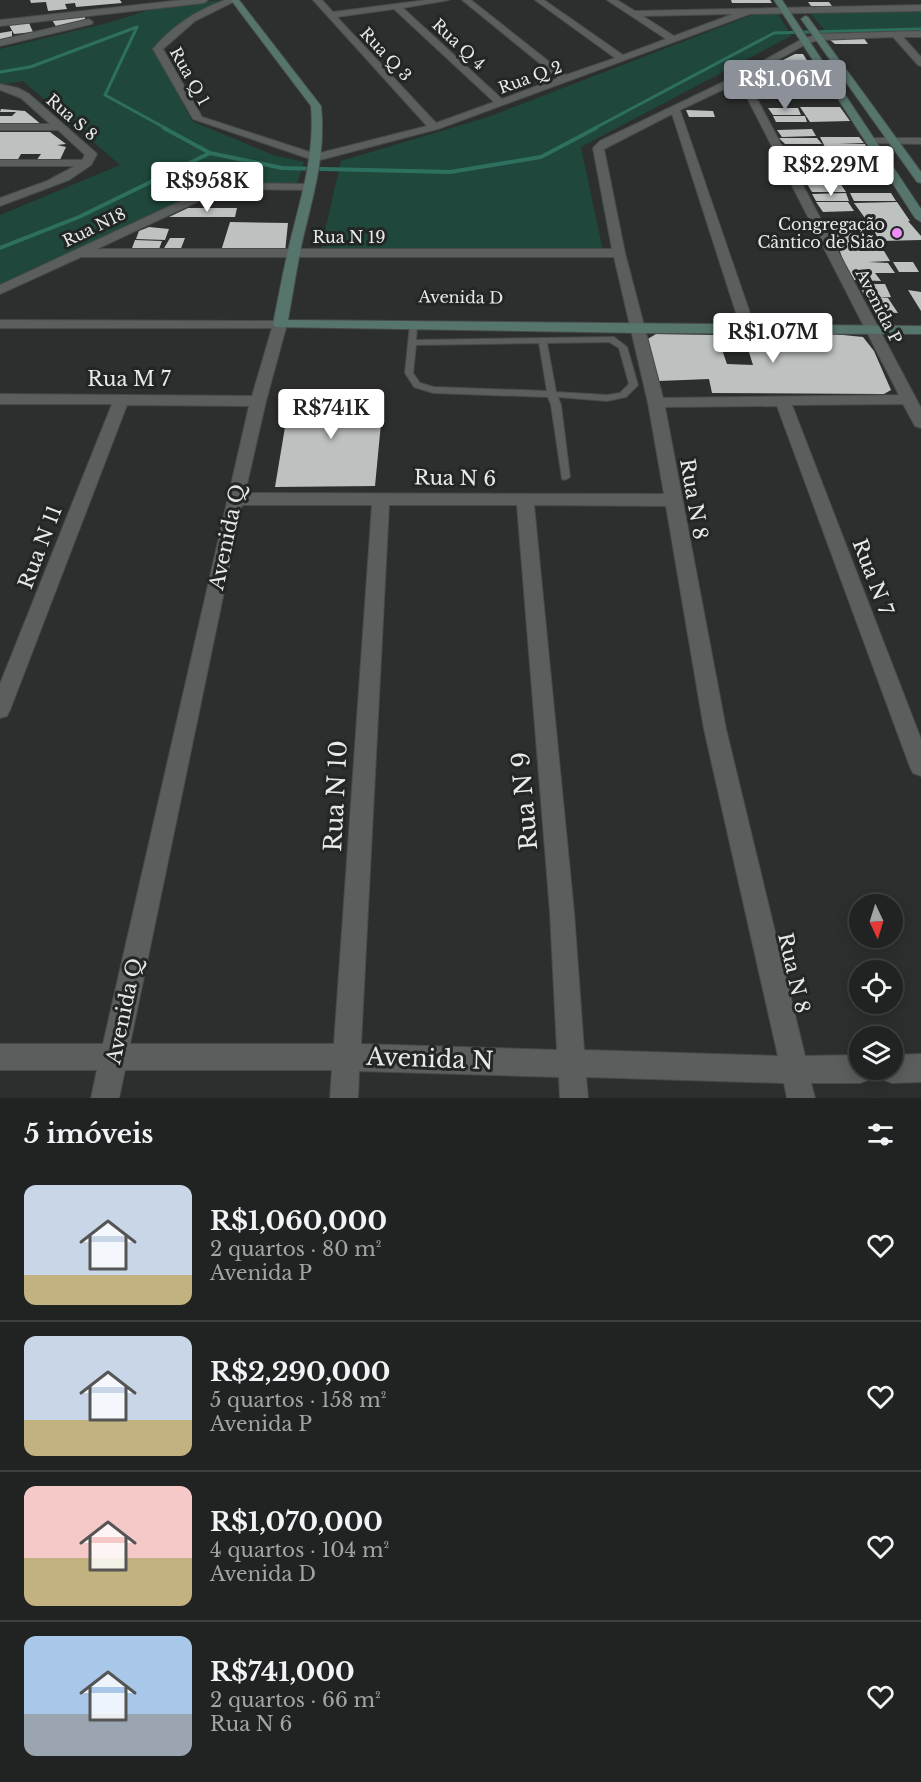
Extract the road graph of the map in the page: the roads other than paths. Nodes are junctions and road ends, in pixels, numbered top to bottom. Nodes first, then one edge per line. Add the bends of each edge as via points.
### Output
1 (204, 0) edge
2 (234, 0) edge
3 (317, 0) edge
4 (445, 0) edge
5 (466, 0) edge
6 (538, 0) edge
7 (611, 0) edge
8 (685, 0) edge
9 (778, 0) edge
10 (885, 0) edge
11 (158, 2) edge
12 (796, 5) edge
13 (396, 6) junction
14 (894, 8) junction
15 (921, 8) edge
16 (784, 9) junction
17 (94, 10) junction
18 (751, 11) junction
19 (692, 13) junction
20 (634, 14) junction
21 (330, 15) junction
22 (0, 21) edge
23 (921, 34) edge
24 (808, 35) junction
25 (896, 35) junction
26 (674, 40) junction
27 (0, 43) edge
28 (623, 59) junction
29 (921, 63) edge
30 (741, 77) junction
31 (566, 80) junction
32 (0, 87) edge
33 (502, 104) junction
34 (675, 109) junction
35 (0, 127) edge
36 (60, 127) junction
37 (434, 127) junction
38 (870, 141) junction
39 (894, 141) junction
40 (921, 141) edge
41 (0, 163) edge
42 (87, 163) junction
43 (314, 166) junction
44 (921, 180) edge
45 (309, 187) junction
46 (0, 202) edge
47 (921, 218) edge
48 (78, 253) junction
49 (619, 253) junction
50 (293, 254) junction
51 (0, 290) edge
52 (0, 312) edge
53 (281, 318) junction
54 (921, 319) edge
55 (745, 320) junction
56 (637, 323) junction
57 (0, 324) edge
58 (871, 324) junction
59 (413, 326) junction
60 (921, 330) edge
61 (543, 341) junction
62 (412, 343) junction
63 (552, 394) junction
64 (0, 399) edge
65 (908, 399) junction
66 (121, 400) junction
67 (258, 400) junction
68 (783, 402) junction
69 (656, 403) junction
70 (921, 423) edge
71 (565, 477) dead end
72 (381, 498) junction
73 (235, 499) junction
74 (525, 500) junction
75 (673, 500) junction
76 (0, 710) edge
77 (921, 767) edge
78 (114, 1056) junction
79 (347, 1056) junction
80 (0, 1057) edge
81 (571, 1063) junction
82 (921, 1068) edge
83 (849, 1069) edge
84 (903, 1069) edge
85 (795, 1070) junction
86 (105, 1098) edge
87 (344, 1098) edge
88 (573, 1098) edge
89 (801, 1098) edge

1 - 11 street
2 - 43 street, Avenida Q via 316,106
2 - 43 street, Rua Q 1 via 196,17 166,38 158,49 198,119
3 - 21 street, Rua Q 3
4 - 13 street
5 - 31 street
6 - 28 street
7 - 20 street
8 - 19 street
9 - 16 street
10 - 14 street
11 - 17 street
12 - 14 street
12 - 16 street
12 - 24 street
13 - 21 street
13 - 33 street, Rua Q 4
14 - 15 street
16 - 18 street
16 - 24 street
17 - 22 street
17 - 27 street via 88,22 78,26
18 - 19 street
18 - 26 street, Rua Q 2
19 - 20 street
20 - 26 street
21 - 37 street, Rua Q 3
23 - 25 street
24 - 25 street
24 - 30 street, Rua N 8
24 - 38 street
24 - 39 street
25 - 29 street
26 - 28 street, Rua Q 2
28 - 31 street, Rua Q 2
30 - 34 street, Rua N 8
30 - 58 street, Avenida P
31 - 33 street, Rua Q 2
32 - 36 street, Rua S 8 via 25,96
33 - 37 street, Rua Q 2
34 - 49 street, Rua N 8 via 598,148
34 - 55 street
35 - 36 street
36 - 42 street, Rua S 8 via 90,152
37 - 43 street, Rua Q 2
38 - 39 street
38 - 47 street
39 - 40 street
39 - 44 street
41 - 42 street
42 - 46 street via 69,175
43 - 45 street, Avenida Q
45 - 48 street, Rua N18 via 220,188
45 - 50 street, Avenida Q
48 - 50 street, Rua N 19
48 - 51 street, Rua N18
49 - 50 street, Rua N 19
49 - 56 street, Rua N 8
50 - 53 street, Avenida Q
52 - 53 street, Avenida D
53 - 56 street, Avenida D
53 - 57 street, Avenida D
53 - 59 street, Avenida D
53 - 67 street, Avenida Q
54 - 58 street, Avenida D
55 - 56 street, Avenida D
55 - 58 street, Avenida D
56 - 58 street, Avenida D
56 - 59 street, Avenida D
56 - 69 street, Rua N 8
58 - 60 street, Avenida D
58 - 65 street, Avenida P
59 - 62 lane
61 - 62 lane
61 - 63 lane
61 - 63 lane via 617,341 623,347 634,385 623,395 607,398
62 - 63 lane via 409,373 417,386 433,390
63 - 71 lane
64 - 66 street, Rua M 7
65 - 68 street
65 - 70 street, Avenida P
66 - 67 street, Rua M 7
66 - 76 street, Rua N 11
67 - 73 street, Avenida Q
68 - 69 street
68 - 77 street, Rua N 7
69 - 75 street, Rua N 8
72 - 73 street, Rua N 6
72 - 74 street, Rua N 6
72 - 79 street, Rua N 10
73 - 78 street, Avenida Q
74 - 75 street, Rua N 6
74 - 81 street, Rua N 9 via 562,912
75 - 85 street, Rua N 8 via 715,729
78 - 79 street, Avenida N
78 - 80 street, Avenida N
78 - 86 street, Avenida Q
79 - 81 street, Avenida N
79 - 87 street, Rua N 10
81 - 85 street, Avenida N
81 - 88 street, Rua N 9
82 - 84 street
83 - 85 street, Avenida N
85 - 89 street, Rua N 8

